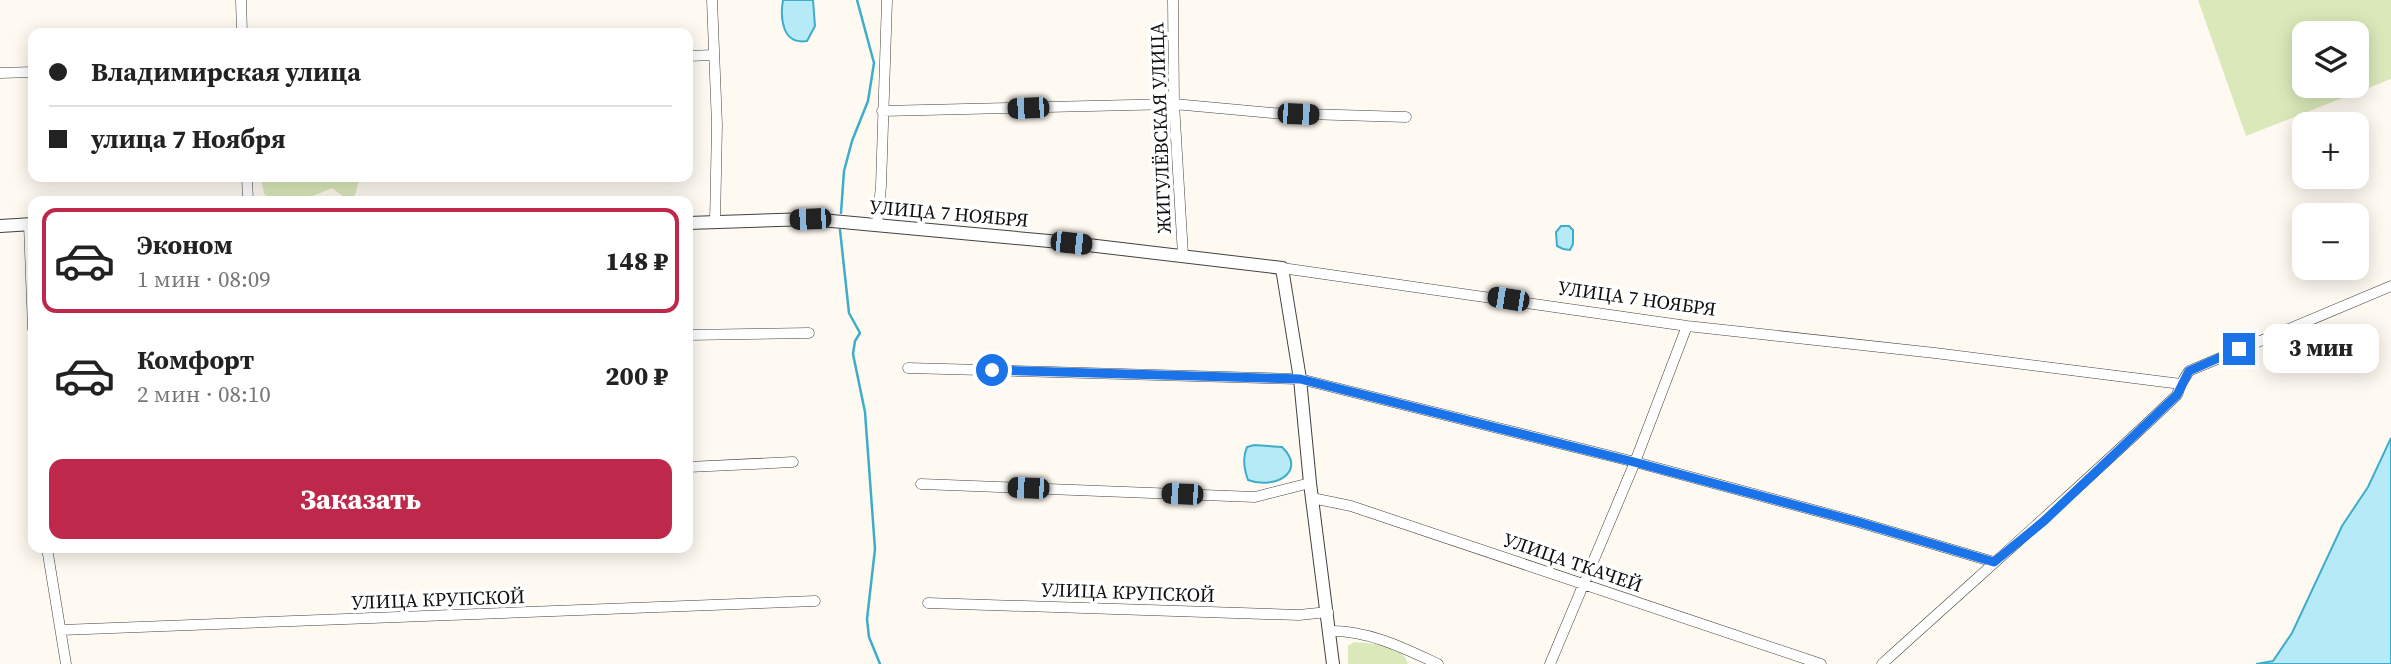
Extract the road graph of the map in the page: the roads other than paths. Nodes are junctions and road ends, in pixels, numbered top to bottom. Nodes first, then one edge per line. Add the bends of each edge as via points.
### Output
1 (241, 0) edge
2 (712, 0) edge
3 (887, 0) edge
4 (1172, 0) edge
5 (242, 28) edge
6 (693, 55) edge
7 (714, 55) junction
8 (28, 72) edge
9 (0, 73) edge
10 (1174, 104) junction
11 (882, 111) junction
12 (1406, 117) dead end
13 (715, 222) junction
14 (693, 223) edge
15 (28, 224) edge
16 (877, 225) junction
17 (0, 226) edge
18 (1183, 254) junction
19 (1282, 268) junction
20 (2391, 286) edge
21 (1687, 326) junction
22 (809, 333) dead end
23 (693, 335) edge
24 (908, 368) dead end
25 (1300, 379) junction
26 (2181, 384) junction
27 (793, 462) dead end
28 (1634, 462) junction
29 (693, 467) edge
30 (1310, 483) junction
31 (921, 484) dead end
32 (1312, 498) junction
33 (48, 553) edge
34 (1994, 562) junction
35 (1584, 584) junction
36 (816, 601) dead end
37 (928, 603) dead end
38 (1328, 612) junction
39 (61, 630) junction
40 (1329, 631) junction
41 (66, 664) edge
42 (1333, 664) edge
43 (1438, 664) edge
44 (1550, 664) edge
45 (1821, 664) edge
46 (1882, 664) edge

1 - 5 street
2 - 7 street
3 - 11 street
4 - 10 street, ЖИГУЛЁВСКАЯ УЛИЦА
6 - 7 street
7 - 13 street
8 - 9 street
10 - 11 street
10 - 12 street
10 - 18 street, ЖИГУЛЁВСКАЯ УЛИЦА
11 - 16 street
13 - 14 street, УЛИЦА 7 НОЯБРЯ
13 - 16 street, УЛИЦА 7 НОЯБРЯ via 810,219
15 - 17 street
16 - 18 street, УЛИЦА 7 НОЯБРЯ
18 - 19 street, УЛИЦА 7 НОЯБРЯ
19 - 21 street, УЛИЦА 7 НОЯБРЯ
19 - 25 street
20 - 26 street via 2189,371
21 - 26 street, УЛИЦА 7 НОЯБРЯ
21 - 28 street
22 - 23 street
24 - 25 street
25 - 28 street
25 - 30 street
26 - 34 street via 2177,395
27 - 29 street
28 - 34 street
28 - 35 street
30 - 31 street via 1255,497
30 - 32 street
32 - 35 street, УЛИЦА ТКАЧЕЙ via 1351,506
32 - 38 street
33 - 39 street
34 - 46 street
35 - 44 street
35 - 45 street, УЛИЦА ТКАЧЕЙ
36 - 39 street, УЛИЦА КРУПСКОЙ
37 - 38 street, УЛИЦА КРУПСКОЙ via 1299,615
38 - 40 street
39 - 41 street
40 - 42 street
40 - 43 street via 1374,637

